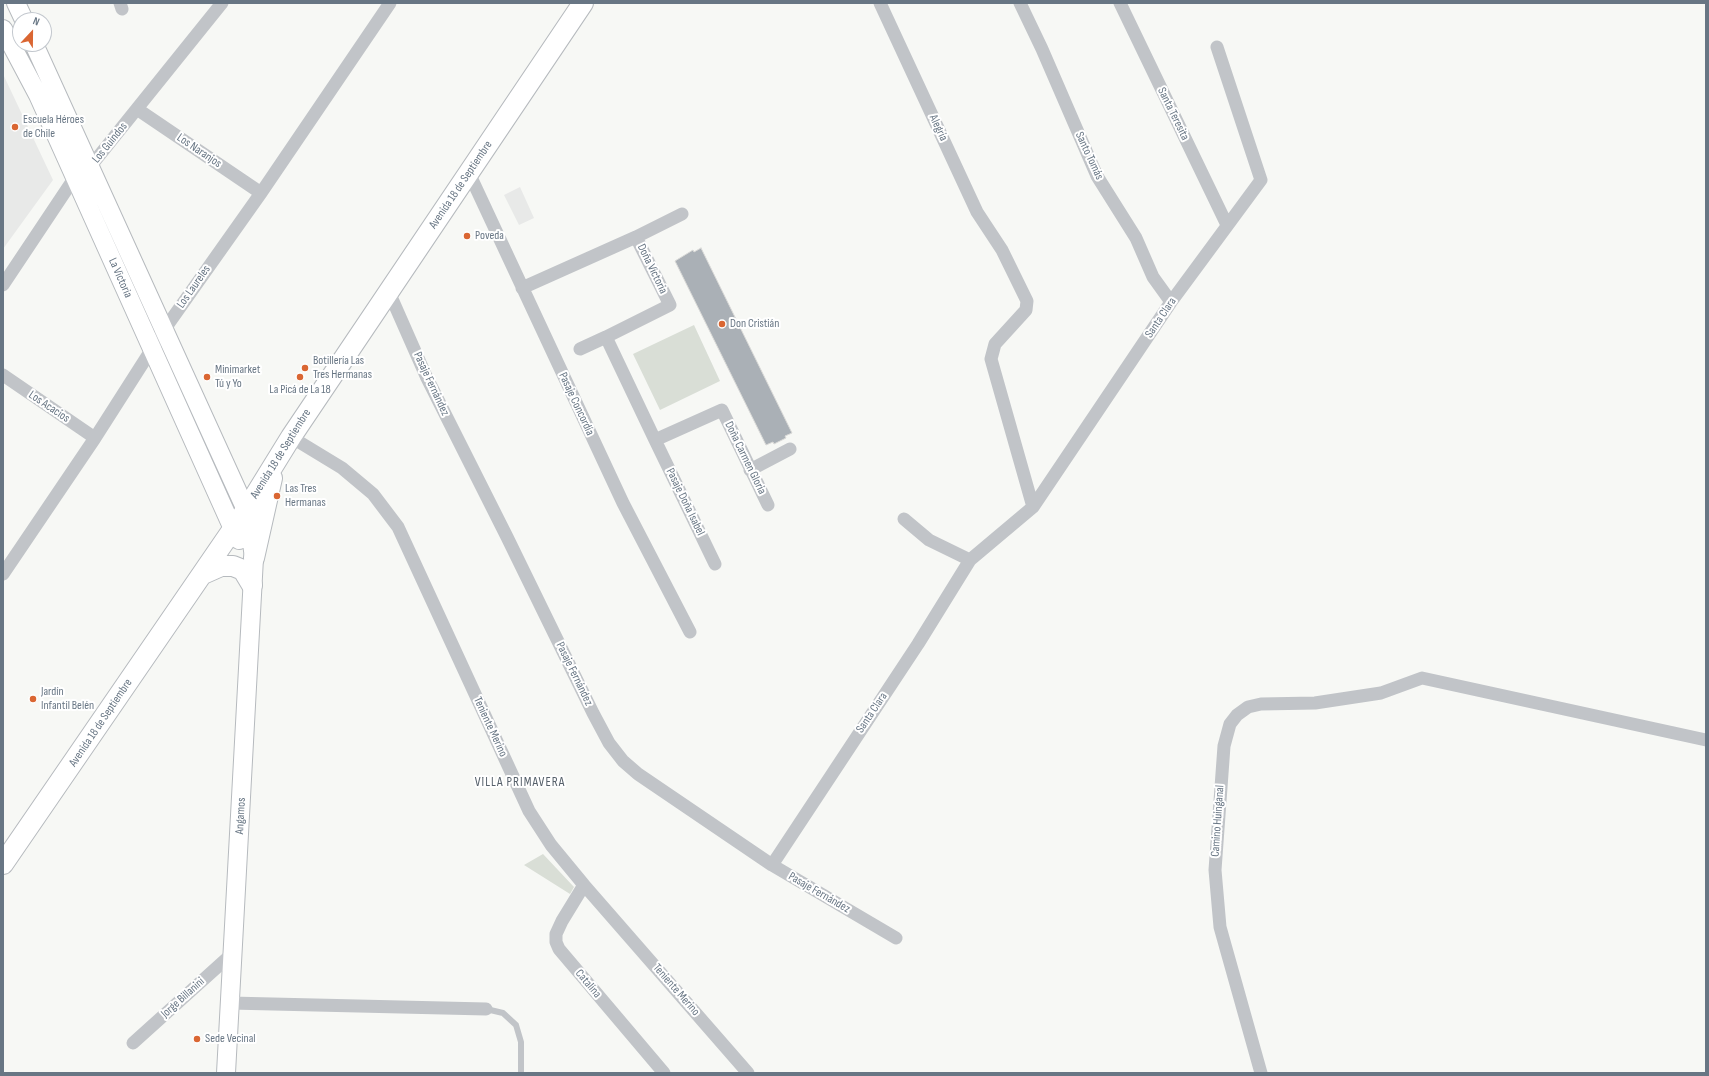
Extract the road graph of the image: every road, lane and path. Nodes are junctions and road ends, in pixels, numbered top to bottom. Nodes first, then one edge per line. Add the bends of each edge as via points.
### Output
1 (222, 3) edge
2 (390, 3) edge
3 (584, 3) edge
4 (880, 3) edge
5 (1020, 3) edge
6 (1120, 3) edge
7 (3, 29) edge
8 (1217, 47) dead end
9 (38, 52) edge
10 (137, 109) junction
11 (90, 167) junction
12 (469, 173) junction
13 (75, 177) junction
14 (261, 193) junction
15 (682, 214) dead end
16 (1227, 225) junction
17 (636, 237) junction
18 (3, 285) edge
19 (522, 288) junction
20 (389, 292) junction
21 (1172, 302) junction
22 (164, 330) junction
23 (606, 337) junction
24 (152, 350) junction
25 (580, 350) dead end
26 (3, 375) edge
27 (291, 437) junction
28 (95, 438) junction
29 (656, 440) junction
30 (790, 449) dead end
31 (276, 461) junction
32 (750, 470) junction
33 (768, 505) dead end
34 (1033, 507) junction
35 (246, 510) junction
36 (904, 519) dead end
37 (233, 529) junction
38 (254, 558) junction
39 (970, 560) junction
40 (715, 564) dead end
41 (3, 574) edge
42 (203, 574) junction
43 (252, 585) junction
44 (690, 632) dead end
45 (1706, 740) edge
46 (3, 864) edge
47 (772, 865) junction
48 (584, 885) junction
49 (896, 938) dead end
50 (234, 952) junction
51 (230, 1003) junction
52 (486, 1009) joint
53 (133, 1043) dead end
54 (226, 1073) edge
55 (521, 1073) edge
56 (664, 1073) edge
57 (748, 1073) edge
58 (1261, 1073) edge

1 - 10 street, Los Guindos
2 - 14 street, Los Laureles
3 - 12 main road, Avenida 18 de Septiembre
4 - 34 street, Alegría via 977,212 1002,250 1027,301 1026,310 995,344 991,358
5 - 21 street, Santo Tomás via 1097,176 1136,238 1153,277
6 - 16 street, Santa Teresita
7 - 13 street, La Victoria via 38,95
8 - 16 street, Santa Clara via 1261,180
9 - 11 street, La Victoria
10 - 11 street, Los Guindos
10 - 14 street, Los Naranjos
11 - 13 street, Los Guindos
11 - 22 street, La Victoria
12 - 19 street, Pasaje Concordia
12 - 20 main road, Avenida 18 de Septiembre
13 - 18 street, Los Guindos
13 - 24 street, La Victoria
14 - 22 street, Los Laureles
15 - 17 street
16 - 21 street, Santa Clara
17 - 19 street, Doña Victoria
17 - 23 street, Doña Victoria via 670,305
19 - 44 street, Pasaje Concordia via 623,503
20 - 27 main road, Avenida 18 de Septiembre
20 - 47 street, Pasaje Fernández via 429,383 609,743 623,761 638,774
21 - 34 street, Santa Clara
22 - 24 street, Los Laureles
22 - 35 street, La Victoria
23 - 25 street, Doña Victoria
23 - 29 street
24 - 28 street, Los Laureles
24 - 37 street, La Victoria
26 - 28 street, Los Acacios
27 - 31 main road, Avenida 18 de Septiembre
27 - 48 street, Teniente Merino via 352,476 373,494 398,527 529,811 551,845
28 - 41 street, Los Laureles
29 - 32 street, Doña Carmen Gloria via 722,410
29 - 40 street, Pasaje Doña Isabel
30 - 32 street
31 - 35 main road, Avenida 18 de Septiembre
31 - 38 main road
32 - 33 street, Doña Carmen Gloria
34 - 39 street, Santa Clara
35 - 37 main road, Avenida 18 de Septiembre
35 - 38 street, Angamos
36 - 39 street via 929,540
37 - 38 street
37 - 42 main road, Avenida 18 de Septiembre
38 - 43 street, Angamos
39 - 47 street, Santa Clara via 918,644
42 - 43 main road via 222,566 233,566 243,570
42 - 46 main road, Avenida 18 de Septiembre
43 - 50 street, Angamos
45 - 58 street, Camino Huinganal via 1422,678 1381,693 1315,703 1261,704 1248,707 1237,715 1230,724 1224,746 1215,862 1220,927
47 - 49 street, Pasaje Fernández
48 - 56 street, Catalina via 556,934 559,950
48 - 57 street, Teniente Merino
50 - 51 street, Angamos
50 - 53 street, Jorge Billanini
51 - 52 street
51 - 54 street, Angamos
52 - 55 lane via 503,1013 516,1025 521,1042

